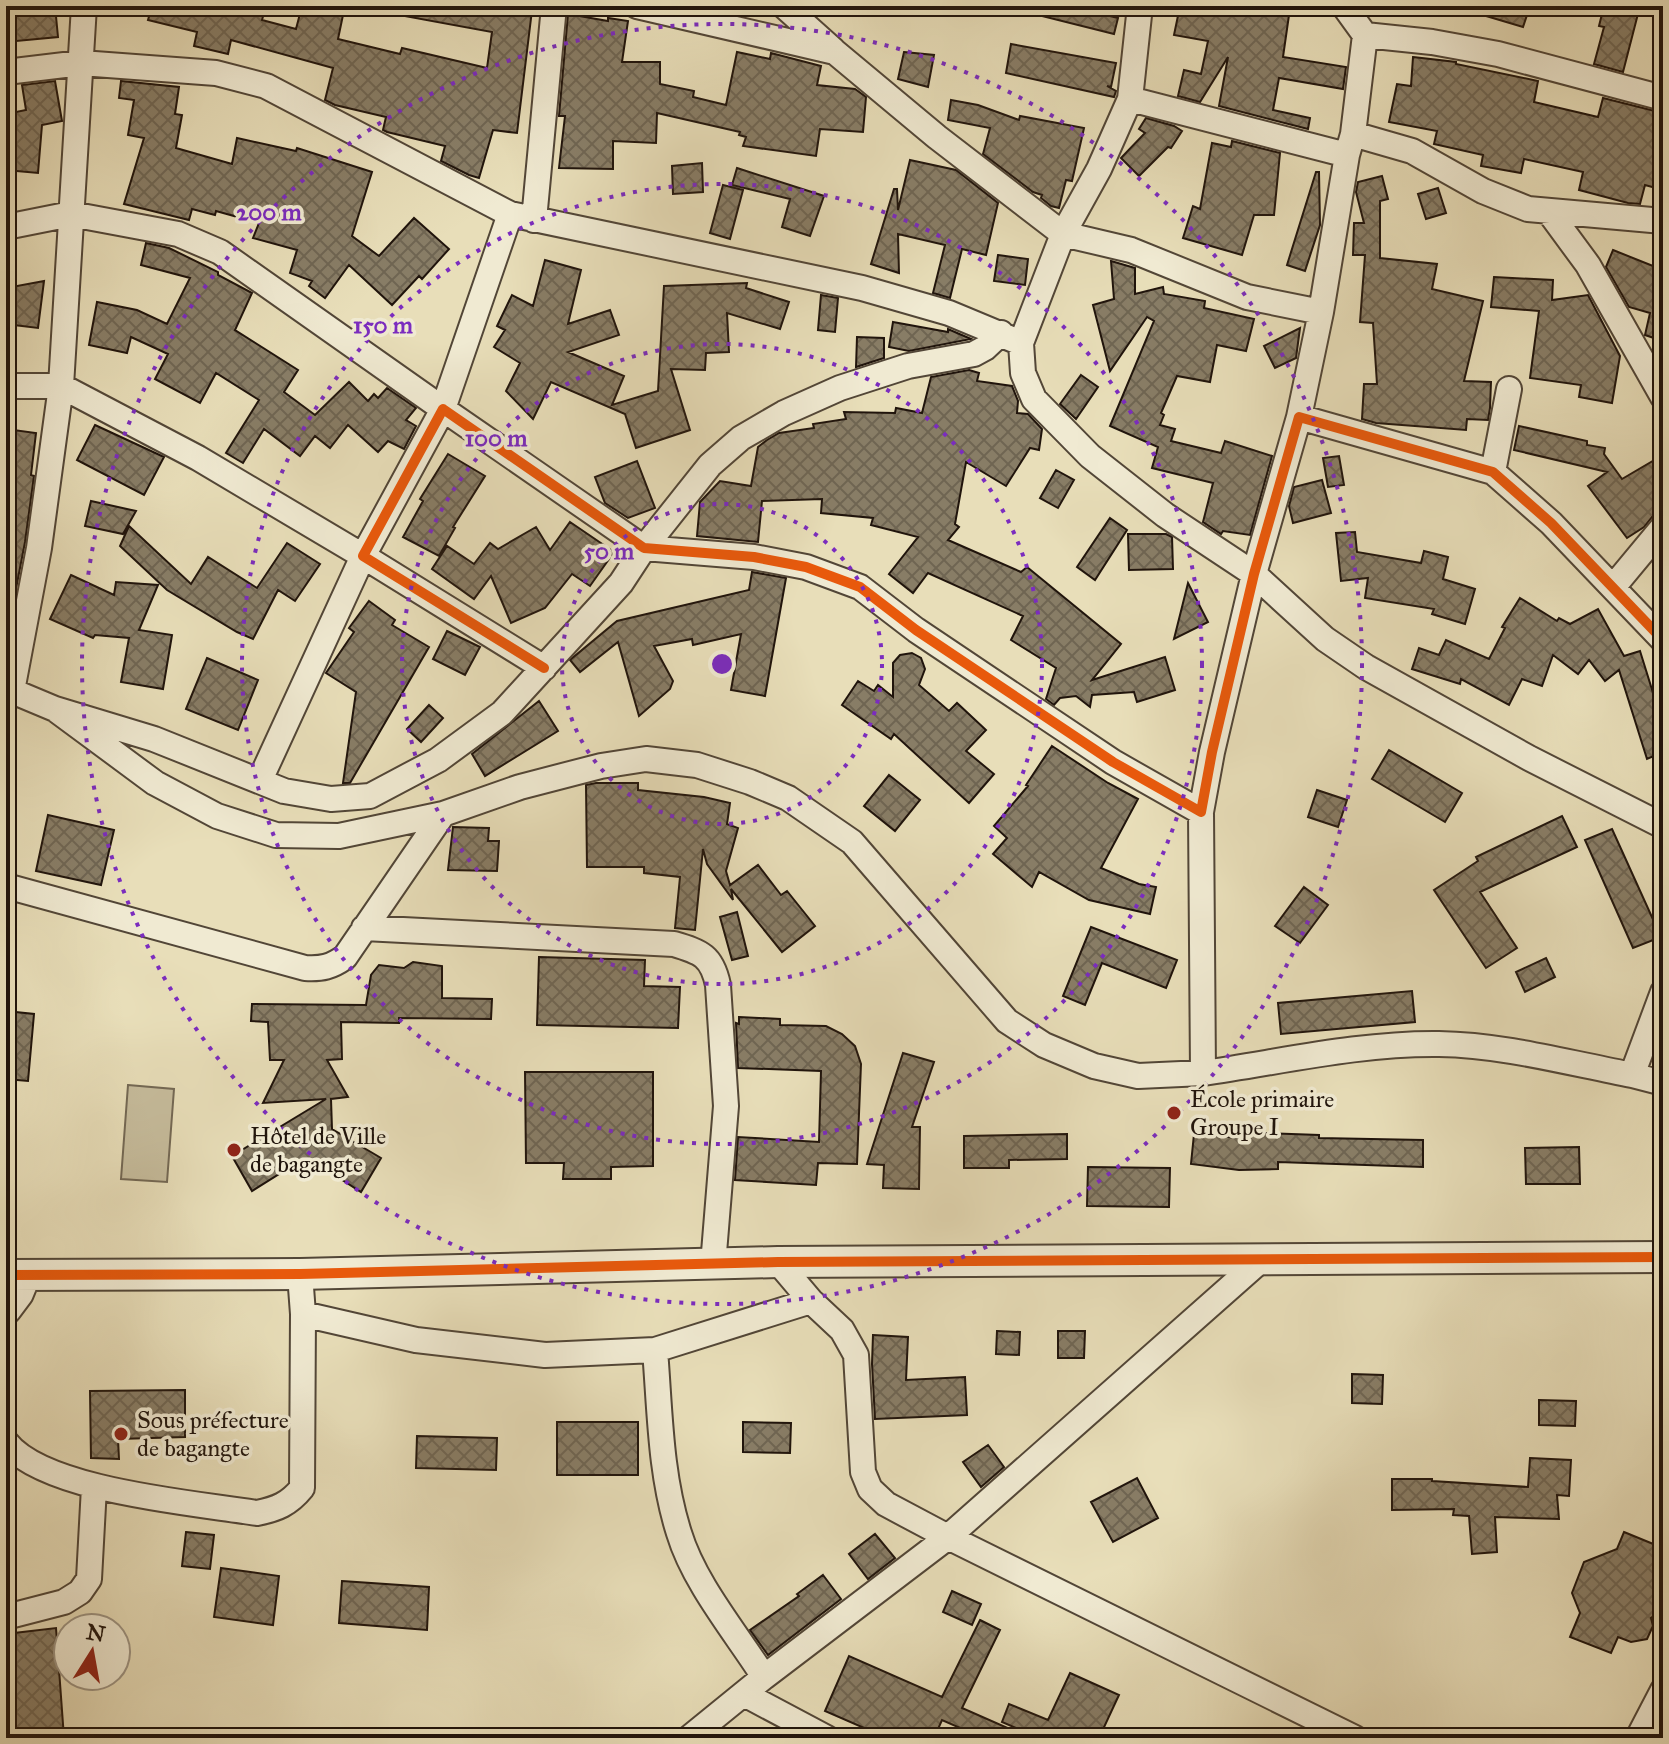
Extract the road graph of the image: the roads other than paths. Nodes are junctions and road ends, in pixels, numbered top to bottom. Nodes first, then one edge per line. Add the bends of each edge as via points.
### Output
1 (84, 6) edge
2 (554, 6) edge
3 (637, 6) edge
4 (784, 6) edge
5 (1140, 6) edge
6 (1344, 6) edge
7 (1365, 35) junction
8 (835, 52) junction
9 (81, 63) junction
10 (6, 72) edge
11 (1663, 98) edge
12 (1130, 99) junction
13 (1350, 145) junction
14 (1549, 212) junction
15 (71, 214) junction
16 (522, 217) junction
17 (1663, 221) edge
18 (6, 227) edge
19 (1063, 234) junction
20 (1321, 312) junction
21 (1011, 338) junction
22 (6, 386) edge
23 (61, 386) junction
24 (1509, 389) dead end
25 (1663, 397) edge
26 (443, 409) junction
27 (1299, 417) junction
28 (1493, 472) junction
29 (1663, 527) edge
30 (644, 548) junction
31 (363, 556) junction
32 (1254, 574) junction
33 (1614, 586) junction
34 (1663, 640) edge
35 (544, 668) junction
36 (8, 690) edge
37 (55, 709) junction
38 (260, 780) junction
39 (1201, 812) junction
40 (443, 814) junction
41 (1663, 826) edge
42 (6, 886) edge
43 (364, 928) junction
44 (1663, 992) edge
45 (1203, 1073) junction
46 (1632, 1075) junction
47 (1663, 1083) edge
48 (1663, 1257) edge
49 (1261, 1260) junction
50 (778, 1262) junction
51 (713, 1265) junction
52 (300, 1274) junction
53 (15, 1276) edge
54 (811, 1301) junction
55 (6, 1309) edge
56 (303, 1314) junction
57 (655, 1350) junction
58 (6, 1442) edge
59 (94, 1487) junction
60 (948, 1537) junction
61 (6, 1617) edge
62 (764, 1677) junction
63 (1663, 1690) edge
64 (744, 1694) junction
65 (689, 1738) edge
66 (827, 1738) edge
67 (1355, 1738) edge
68 (1638, 1738) edge

1 - 9 street
2 - 16 street
3 - 8 street
4 - 8 street
5 - 12 street
6 - 7 street
7 - 11 street via 1498,54
7 - 13 street
8 - 19 street
9 - 10 street
9 - 15 street
9 - 16 street via 216,73 266,86
12 - 13 street
12 - 19 street
13 - 14 street via 1412,151 1508,203
13 - 20 street
14 - 17 street
14 - 25 street via 1588,265
15 - 18 street
15 - 23 street
15 - 26 street via 178,234 220,252
16 - 21 street via 862,288
16 - 26 street
19 - 20 street via 1131,250 1247,297
19 - 21 street
20 - 27 street
21 - 30 street via 974,354 908,366 840,388 784,413 741,438 710,465
21 - 32 street via 1034,399 1090,456 1165,515
22 - 23 street
23 - 31 street via 198,458
23 - 36 street via 39,548
24 - 28 street
26 - 30 street
26 - 31 street
27 - 28 street
27 - 32 street
28 - 33 street
29 - 33 street
30 - 35 street via 621,583
30 - 39 street via 754,557 806,567 860,587 1113,762
31 - 35 street
31 - 38 street
32 - 39 street
32 - 41 street via 1325,639 1366,667
33 - 34 street
35 - 38 street via 502,713 438,760 370,796 331,799 284,791
36 - 37 street
37 - 38 street via 154,739
37 - 40 street via 155,783 217,816 276,835 339,836
39 - 45 street
40 - 43 street
40 - 45 street via 520,787 646,759 697,765 750,782 788,798 852,842 1007,1021 1094,1066 1138,1076
42 - 43 street via 305,968 331,966 345,957
43 - 51 street via 674,944 698,951 714,966 726,1106
44 - 46 street
45 - 46 street via 1394,1045 1442,1044
46 - 47 street
48 - 49 street
49 - 50 street
49 - 60 street
50 - 51 street
50 - 54 street
51 - 52 street
52 - 53 street
52 - 56 street
53 - 55 street via 18,1293
54 - 57 street
54 - 60 street via 842,1330 856,1355 863,1472 870,1489 886,1504
56 - 57 street via 416,1340 545,1355
56 - 59 street via 302,1488 292,1501 257,1513
57 - 62 street via 666,1483 679,1536 700,1579
58 - 59 street via 33,1463
59 - 61 street via 89,1579 64,1602
60 - 62 street
60 - 67 street
62 - 64 street
63 - 68 street
64 - 65 street
64 - 66 street

